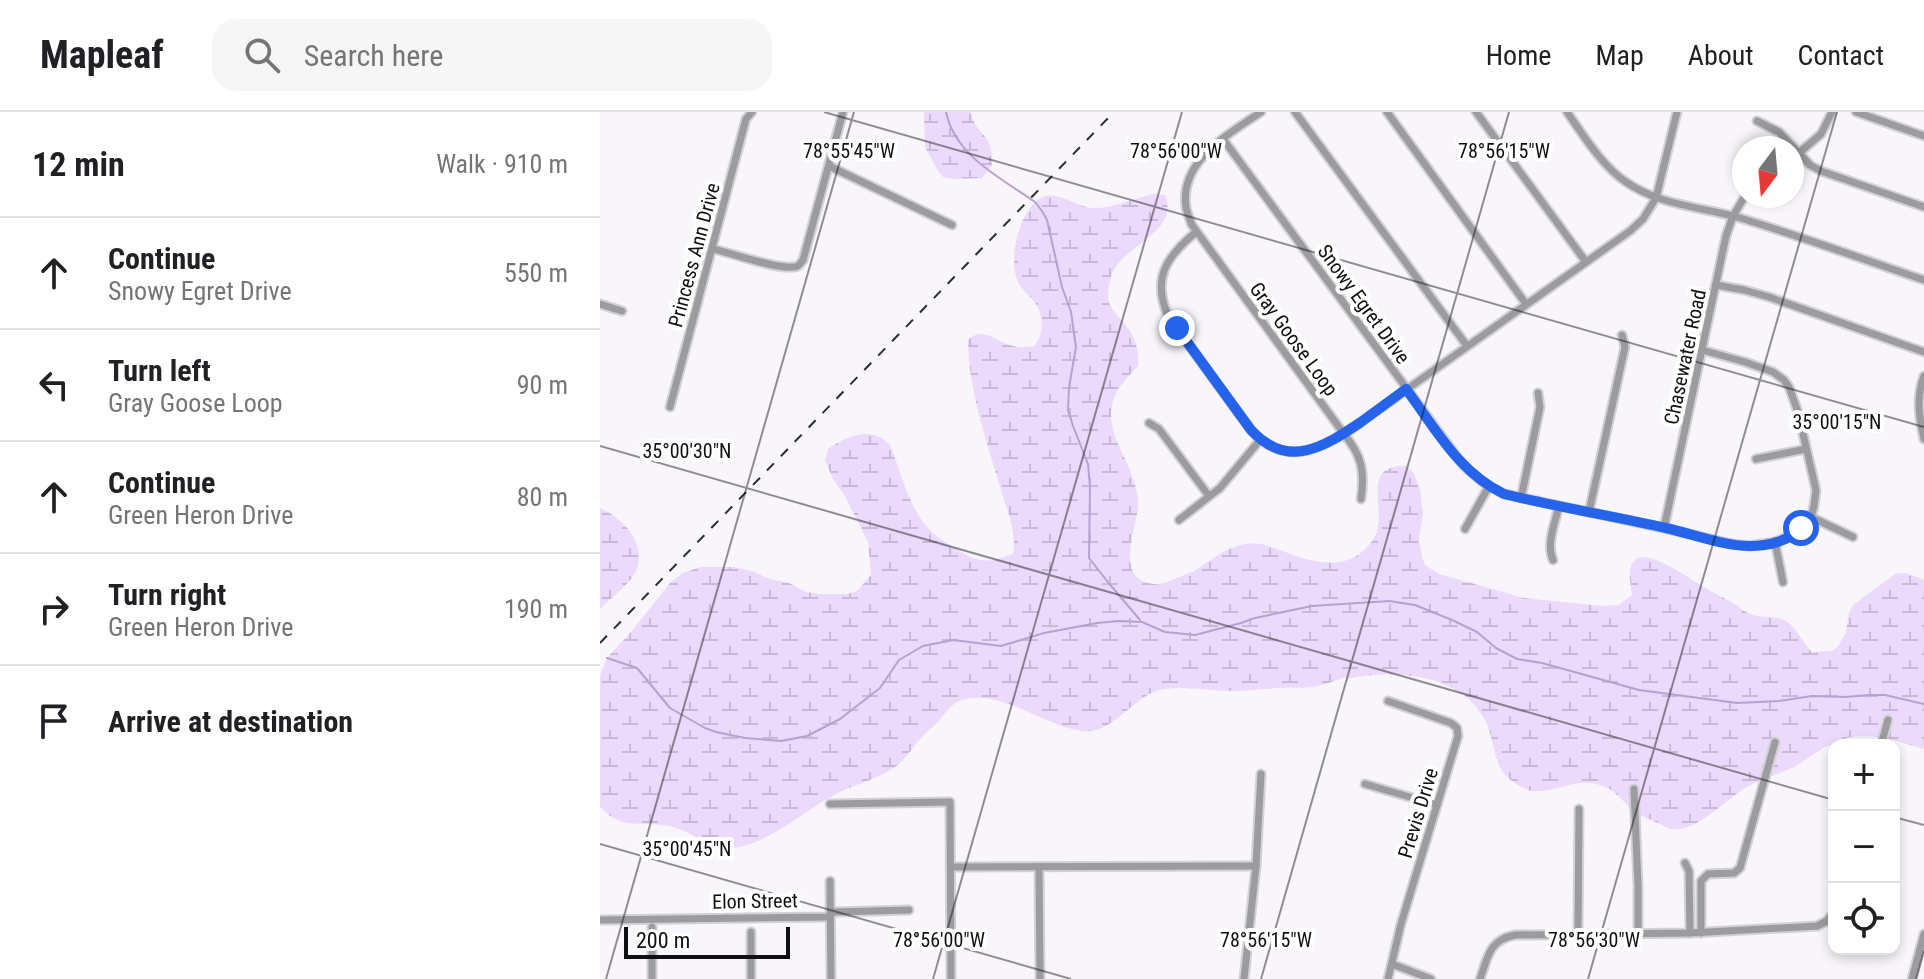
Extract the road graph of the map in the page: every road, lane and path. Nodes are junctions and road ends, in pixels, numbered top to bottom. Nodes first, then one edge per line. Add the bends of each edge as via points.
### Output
1 (752, 112) edge
2 (843, 112) edge
3 (1261, 112) edge
4 (1295, 112) edge
5 (1387, 112) edge
6 (1476, 112) edge
7 (1567, 112) edge
8 (1677, 112) edge
9 (1832, 112) edge
10 (1856, 112) edge
11 (1757, 121) dead end
12 (1782, 136) edge
13 (1924, 136) edge
14 (1223, 139) junction
15 (1804, 148) edge
16 (1804, 161) edge
17 (829, 166) junction
18 (1656, 198) junction
19 (1924, 207) edge
20 (1738, 208) edge
21 (1733, 216) junction
22 (952, 225) dead end
23 (1196, 232) junction
24 (713, 249) junction
25 (1586, 262) junction
26 (1924, 280) edge
27 (1716, 285) junction
28 (600, 304) edge
29 (1526, 304) junction
30 (622, 311) dead end
31 (1622, 335) dead end
32 (1467, 346) junction
33 (1702, 350) junction
34 (1924, 352) edge
35 (1924, 376) edge
36 (1406, 389) junction
37 (1538, 393) dead end
38 (670, 407) dead end
39 (1149, 423) dead end
40 (1344, 434) junction
41 (1924, 439) edge
42 (1260, 440) junction
43 (1806, 449) junction
44 (1756, 459) dead end
45 (1489, 486) junction
46 (1209, 496) junction
47 (1521, 498) junction
48 (1361, 499) dead end
49 (1559, 506) junction
50 (1589, 512) junction
51 (1811, 517) junction
52 (1179, 520) dead end
53 (1664, 528) junction
54 (1465, 529) dead end
55 (1853, 537) dead end
56 (1775, 542) junction
57 (1553, 560) dead end
58 (1783, 582) dead end
59 (1388, 701) dead end
60 (1888, 720) dead end
61 (1883, 739) edge
62 (1775, 742) dead end
63 (1261, 774) dead end
64 (1365, 784) dead end
65 (1634, 789) dead end
66 (830, 804) dead end
67 (1437, 805) junction
68 (1579, 809) dead end
69 (1685, 863) dead end
70 (1256, 866) junction
71 (951, 867) junction
72 (1039, 867) junction
73 (830, 881) dead end
74 (909, 910) dead end
75 (830, 914) junction
76 (600, 920) edge
77 (1828, 920) edge
78 (652, 927) dead end
79 (751, 932) dead end
80 (1690, 933) junction
81 (1701, 933) junction
82 (1578, 934) junction
83 (1638, 934) junction
84 (1924, 934) edge
85 (1392, 964) junction
86 (652, 979) edge
87 (751, 979) edge
88 (831, 979) edge
89 (951, 979) edge
90 (1040, 979) edge
91 (1244, 979) edge
92 (1388, 979) edge
93 (1431, 979) edge
94 (1480, 979) edge
95 (1912, 979) edge

1 - 24 street, Princess Ann Drive
2 - 17 street
3 - 14 street, Gray Goose Loop
4 - 32 street
5 - 29 street
6 - 25 street
7 - 18 street via 1608,167
8 - 18 street
9 - 15 street via 1821,134
10 - 13 street
11 - 12 street
14 - 23 street, Gray Goose Loop via 1191,173 1186,206
14 - 36 street, Snowy Egret Drive
16 - 19 street
17 - 22 street
17 - 24 street via 798,266
18 - 21 street
18 - 25 street via 1643,219
20 - 21 street, Chasewater Road
21 - 26 street
21 - 27 street, Chasewater Road
23 - 40 street, Gray Goose Loop
23 - 42 street via 1168,259 1163,305
24 - 38 street, Princess Ann Drive
25 - 29 street
27 - 33 street, Chasewater Road
27 - 34 street via 1769,297
28 - 30 street
29 - 32 street
31 - 50 street via 1625,347
32 - 36 street
33 - 43 street via 1760,366 1784,380 1793,394
33 - 53 street, Chasewater Road
35 - 41 street via 1918,406
36 - 40 street
36 - 45 street, Snowy Egret Drive via 1463,465
37 - 47 street via 1540,407
39 - 46 street
40 - 42 street via 1299,452
40 - 48 street, Gray Goose Loop via 1355,447 1364,475
42 - 46 street
43 - 44 street
43 - 51 street via 1816,490
45 - 47 street, Snowy Egret Drive
45 - 54 street
46 - 52 street
47 - 49 street, Snowy Egret Drive
49 - 50 street, Snowy Egret Drive
49 - 57 street
50 - 53 street, Snowy Egret Drive
51 - 55 street
51 - 56 street, Snowy Egret Drive via 1796,533
53 - 56 street, Snowy Egret Drive via 1732,544
56 - 58 street
59 - 67 street, Previs Drive via 1457,728
60 - 61 street
62 - 81 street via 1740,868 1708,874 1701,881
63 - 70 street
64 - 67 street
65 - 83 street
66 - 71 street via 950,802
67 - 85 street, Previs Drive
68 - 82 street
69 - 80 street
70 - 72 street
70 - 91 street
71 - 72 street
71 - 89 street
72 - 90 street
73 - 75 street
74 - 75 street, Elon Street
75 - 76 street, Elon Street
75 - 88 street
77 - 81 street via 1817,926
78 - 86 street
79 - 87 street
80 - 81 street
80 - 83 street
82 - 83 street
82 - 94 street via 1505,937 1491,949
84 - 95 street
85 - 92 street, Previs Drive
85 - 93 street

